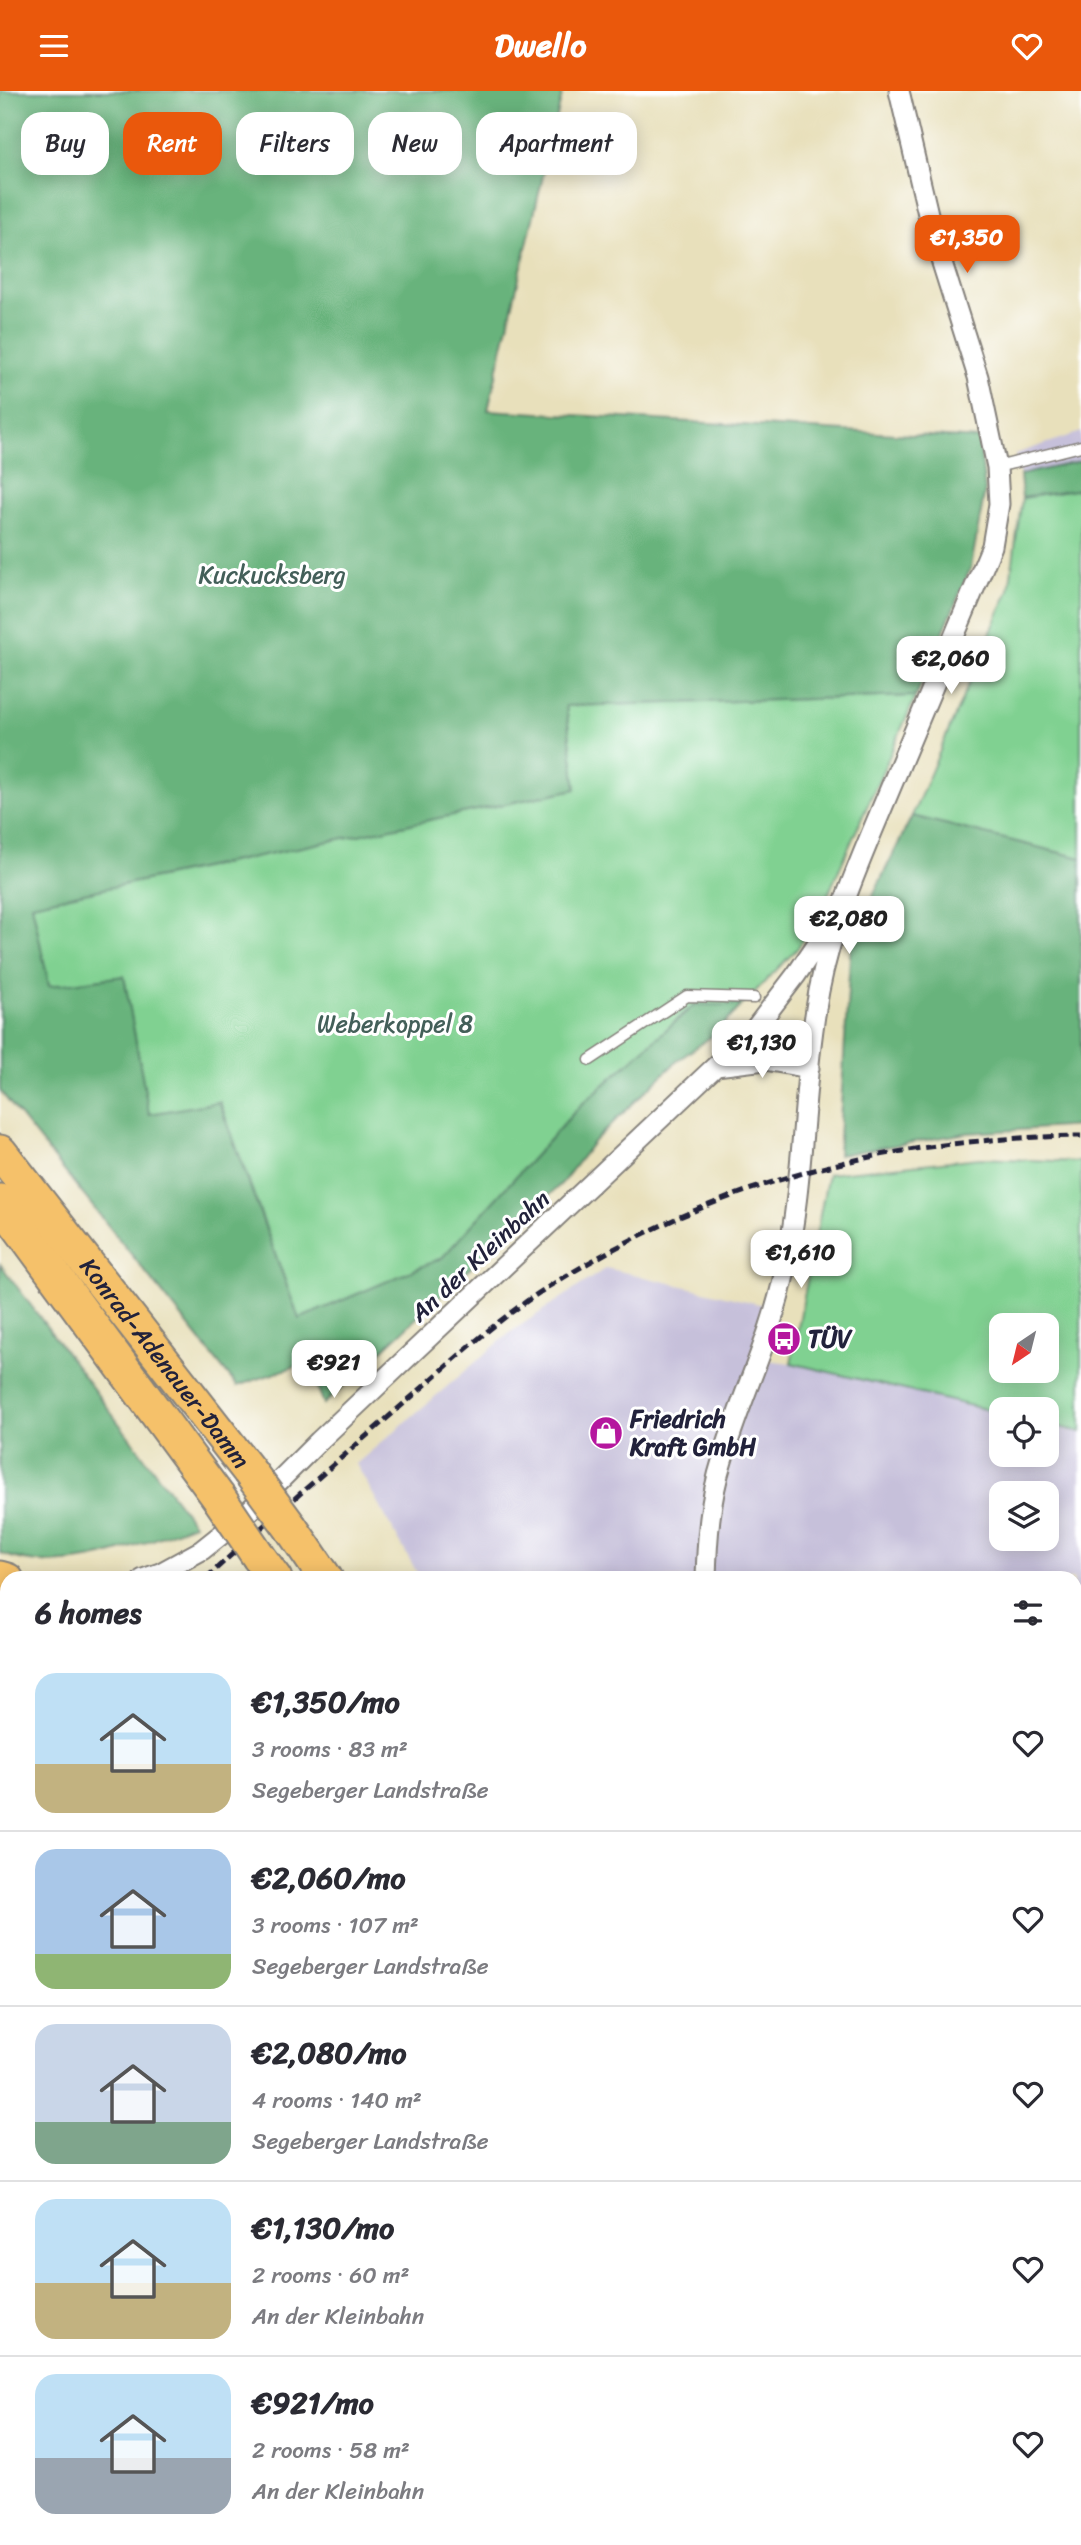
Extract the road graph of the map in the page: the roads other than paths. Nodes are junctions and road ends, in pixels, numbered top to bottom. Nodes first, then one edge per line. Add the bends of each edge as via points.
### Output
1 (899, 91) edge
2 (1081, 446) edge
3 (997, 467) junction
4 (839, 913) junction
5 (754, 999) dead end
6 (754, 1030) junction
7 (811, 1044) junction
8 (590, 1061) dead end
9 (716, 1066) junction
10 (809, 1067) junction
11 (0, 1152) edge
12 (1, 1202) edge
13 (267, 1568) edge
14 (164, 1571) edge
15 (321, 1571) edge
16 (706, 1571) edge

1 - 3 street via 932,231 978,377
2 - 3 lane
3 - 4 street via 999,504 992,547
4 - 6 street, An der Kleinbahn
4 - 7 street via 819,989
5 - 8 lane via 687,996
6 - 7 street
6 - 9 street, An der Kleinbahn
7 - 10 street
9 - 10 street via 765,1060
9 - 14 street, An der Kleinbahn via 242,1518 202,1550
10 - 16 street via 785,1271 770,1328 719,1470 710,1513
11 - 15 highway, Konrad-Adenauer-Damm, bridge via 249,1471
12 - 13 highway, Konrad-Adenauer-Damm, bridge

